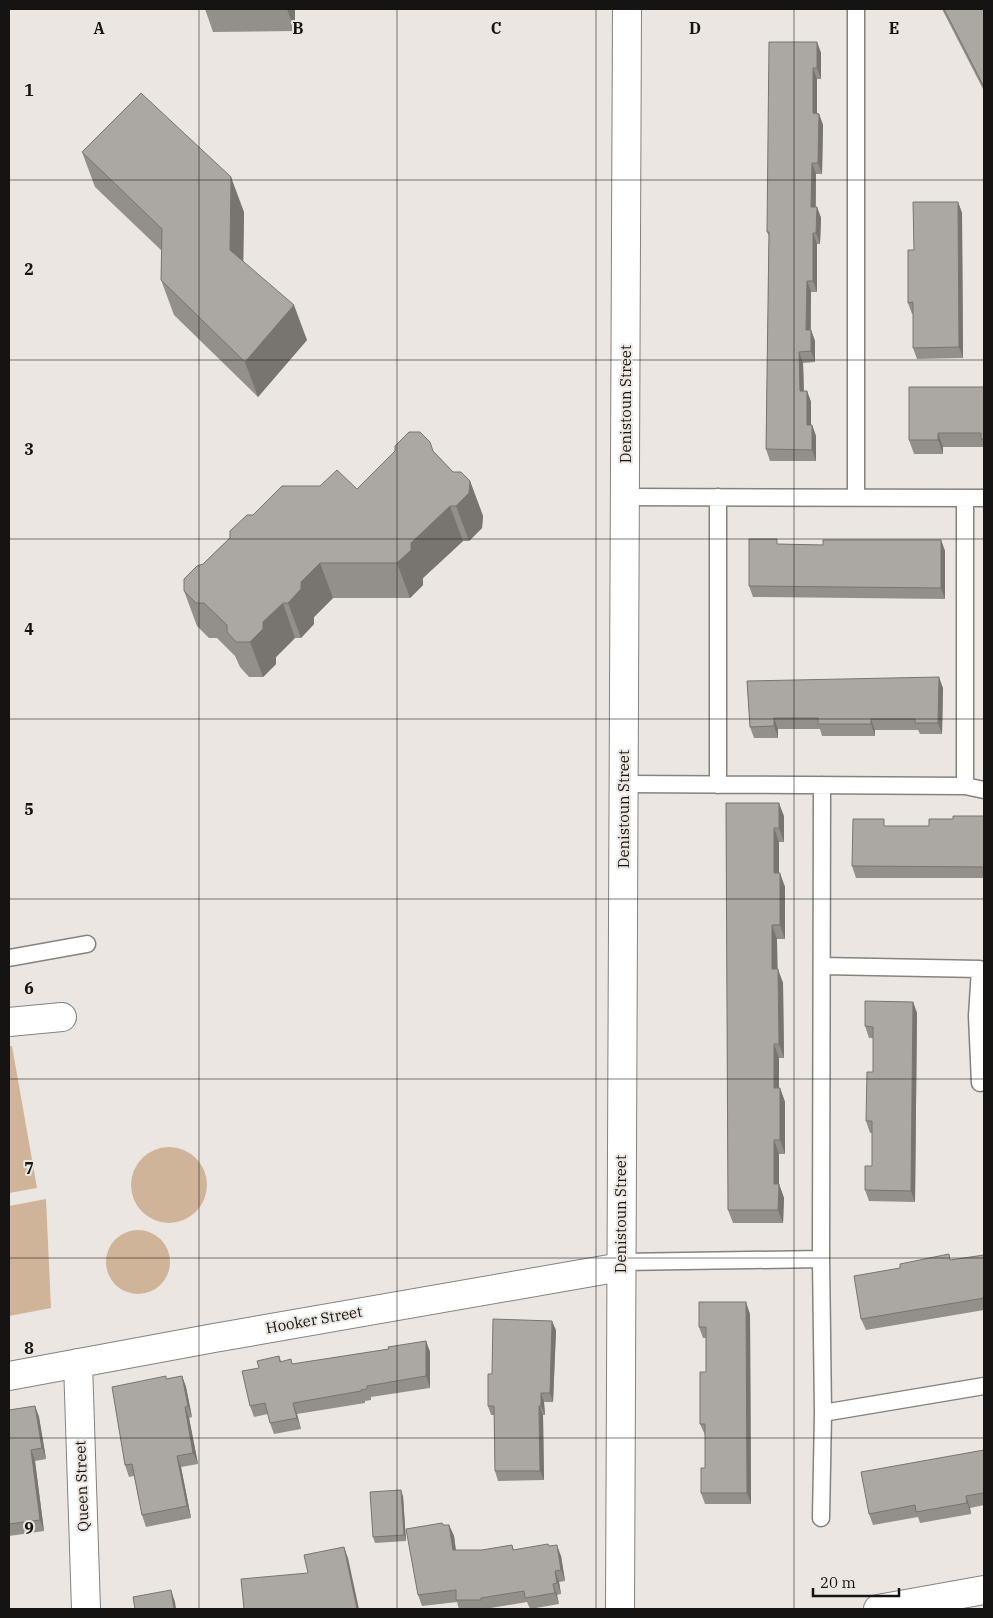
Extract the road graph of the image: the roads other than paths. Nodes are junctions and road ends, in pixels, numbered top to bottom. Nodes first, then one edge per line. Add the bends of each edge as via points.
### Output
1 (627, 9) edge
2 (856, 9) edge
3 (625, 497) junction
4 (718, 497) junction
5 (856, 497) junction
6 (966, 498) junction
7 (984, 498) edge
8 (624, 784) junction
9 (718, 785) junction
10 (822, 785) junction
11 (965, 786) junction
12 (984, 790) edge
13 (87, 944) dead end
14 (9, 958) edge
15 (822, 966) junction
16 (62, 1016) dead end
17 (9, 1022) edge
18 (980, 1083) dead end
19 (821, 1259) junction
20 (621, 1265) junction
21 (78, 1363) junction
22 (9, 1376) edge
23 (984, 1386) edge
24 (823, 1413) junction
25 (821, 1518) dead end
26 (984, 1590) edge
27 (86, 1609) edge
28 (620, 1609) edge
29 (878, 1609) edge

1 - 3 street, Denistoun Street
2 - 5 lane
3 - 4 lane
3 - 8 street, Denistoun Street
4 - 5 lane
4 - 9 lane
5 - 6 lane
6 - 7 lane
6 - 11 lane
8 - 9 lane
8 - 20 street, Denistoun Street
9 - 10 lane
10 - 11 lane
10 - 15 lane
11 - 12 lane
13 - 14 lane
15 - 18 lane via 980,969 977,1016
15 - 19 lane
16 - 17 street
19 - 20 lane
19 - 24 lane
20 - 21 street, Hooker Street
20 - 28 street, Denistoun Street
21 - 22 street, Hooker Street
21 - 27 street, Queen Street
23 - 24 lane
24 - 25 lane
26 - 29 street

